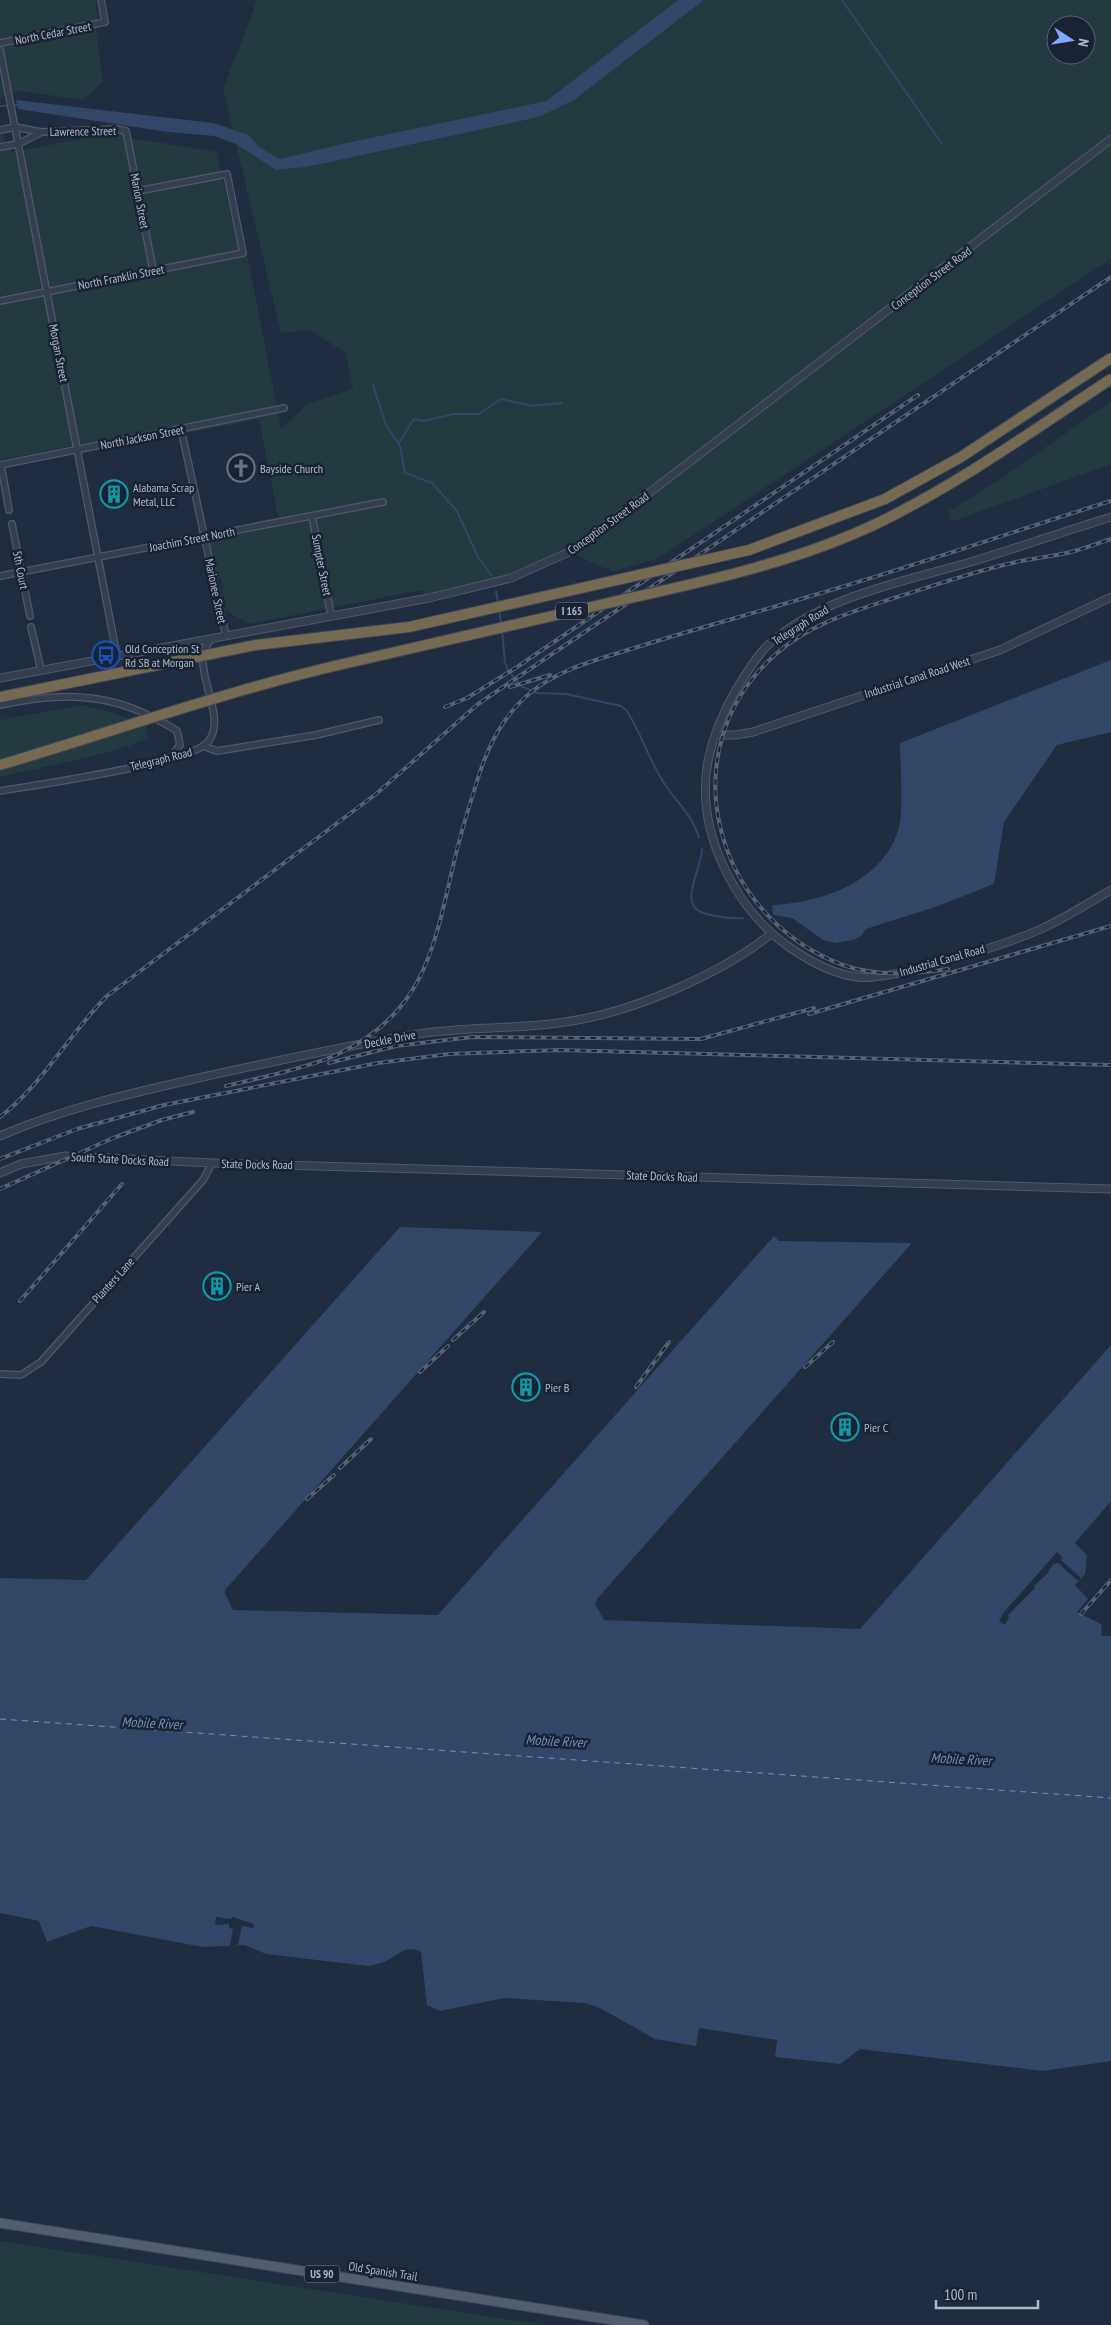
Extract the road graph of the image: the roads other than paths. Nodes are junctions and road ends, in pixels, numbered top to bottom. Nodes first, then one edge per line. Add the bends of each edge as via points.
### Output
1 (101, 0) edge
2 (0, 43) edge
3 (0, 50) edge
4 (15, 127) junction
5 (0, 130) edge
6 (126, 131) joint
7 (41, 132) junction
8 (1111, 139) edge
9 (18, 144) junction
10 (0, 147) edge
11 (138, 191) junction
12 (153, 270) junction
13 (46, 292) junction
14 (0, 301) edge
15 (1111, 358) edge
16 (1111, 379) edge
17 (284, 408) dead end
18 (181, 429) junction
19 (77, 450) junction
20 (0, 465) edge
21 (383, 502) dead end
22 (9, 510) dead end
23 (312, 516) junction
24 (1111, 517) edge
25 (12, 524) dead end
26 (204, 537) junction
27 (98, 558) junction
28 (22, 572) junction
29 (0, 576) edge
30 (1111, 597) edge
31 (331, 614) junction
32 (30, 616) dead end
33 (32, 628) dead end
34 (226, 636) junction
35 (214, 638) junction
36 (166, 647) junction
37 (117, 656) junction
38 (204, 667) junction
39 (41, 670) junction
40 (0, 678) edge
41 (0, 697) edge
42 (0, 705) edge
43 (379, 720) dead end
44 (716, 735) junction
45 (203, 746) junction
46 (168, 760) junction
47 (0, 765) edge
48 (0, 791) edge
49 (1111, 890) edge
50 (771, 934) junction
51 (0, 1136) edge
52 (212, 1163) junction
53 (0, 1173) edge
54 (1111, 1189) edge
55 (0, 1374) edge
56 (0, 2223) edge
57 (644, 2325) edge

1 - 2 street, North Cedar Street via 105,22
3 - 4 street, Morgan Street
4 - 5 street
4 - 7 street
4 - 9 street, Morgan Street
6 - 7 street, Lawrence Street
6 - 11 street, Marion Street
7 - 9 street
8 - 31 street, Conception Street Road via 570,552 511,578 429,598
9 - 10 street
9 - 13 street, Morgan Street
11 - 12 street, Marion Street
11 - 12 street, North Franklin Street via 227,174 242,253
12 - 13 street, North Franklin Street
13 - 14 street, North Franklin Street
13 - 19 street, Morgan Street
15 - 41 highway, I 165, bridge via 961,457 885,499 749,550 409,627 256,646
16 - 47 highway, I 165, bridge via 970,471 878,522 814,549 720,578 277,681
17 - 18 street, North Jackson Street
18 - 19 street, North Jackson Street
18 - 26 street, Marionee Street
19 - 20 street, North Jackson Street
19 - 27 street, Morgan Street
20 - 22 street
21 - 23 street, Joachim Street North
23 - 26 street, Joachim Street North
23 - 31 street, Sumpter Street
24 - 44 street, Telegraph Road via 846,598 802,621 768,645 727,705
25 - 28 street, 5th Court
26 - 27 street, Joachim Street North
26 - 34 street, Marionee Street
27 - 28 street, Joachim Street North
27 - 37 street, Morgan Street
28 - 29 street, Joachim Street North
28 - 32 street, 5th Court
30 - 44 street, Industrial Canal Road West via 1000,650 753,732 736,736
31 - 34 street, Conception Street Road
33 - 39 street
34 - 35 street, Conception Street Road
35 - 36 street, Conception Street Road
35 - 38 street via 204,649
36 - 37 street, Conception Street Road
36 - 38 street via 190,652
37 - 39 street, Conception Street Road
38 - 45 street via 215,723 212,737
39 - 40 street, Conception Street Road
42 - 46 street via 54,697 117,701 177,731 178,749
43 - 45 street, Telegraph Road via 316,735 217,752
44 - 50 street, Telegraph Road via 708,762 706,792 714,843 728,878
45 - 46 street, Telegraph Road
46 - 48 street, Telegraph Road
49 - 50 street, Industrial Canal Road via 1027,935 903,972 868,978 826,968 804,958
50 - 51 street, Deckle Drive via 731,963 619,1011 565,1022 414,1034 241,1068 59,1113
52 - 53 street, South State Docks Road via 65,1156 21,1164
52 - 54 street, State Docks Road
52 - 55 street, Planters Lane via 203,1180 41,1362 21,1375
56 - 57 main road, Old Spanish Trail / US 90

